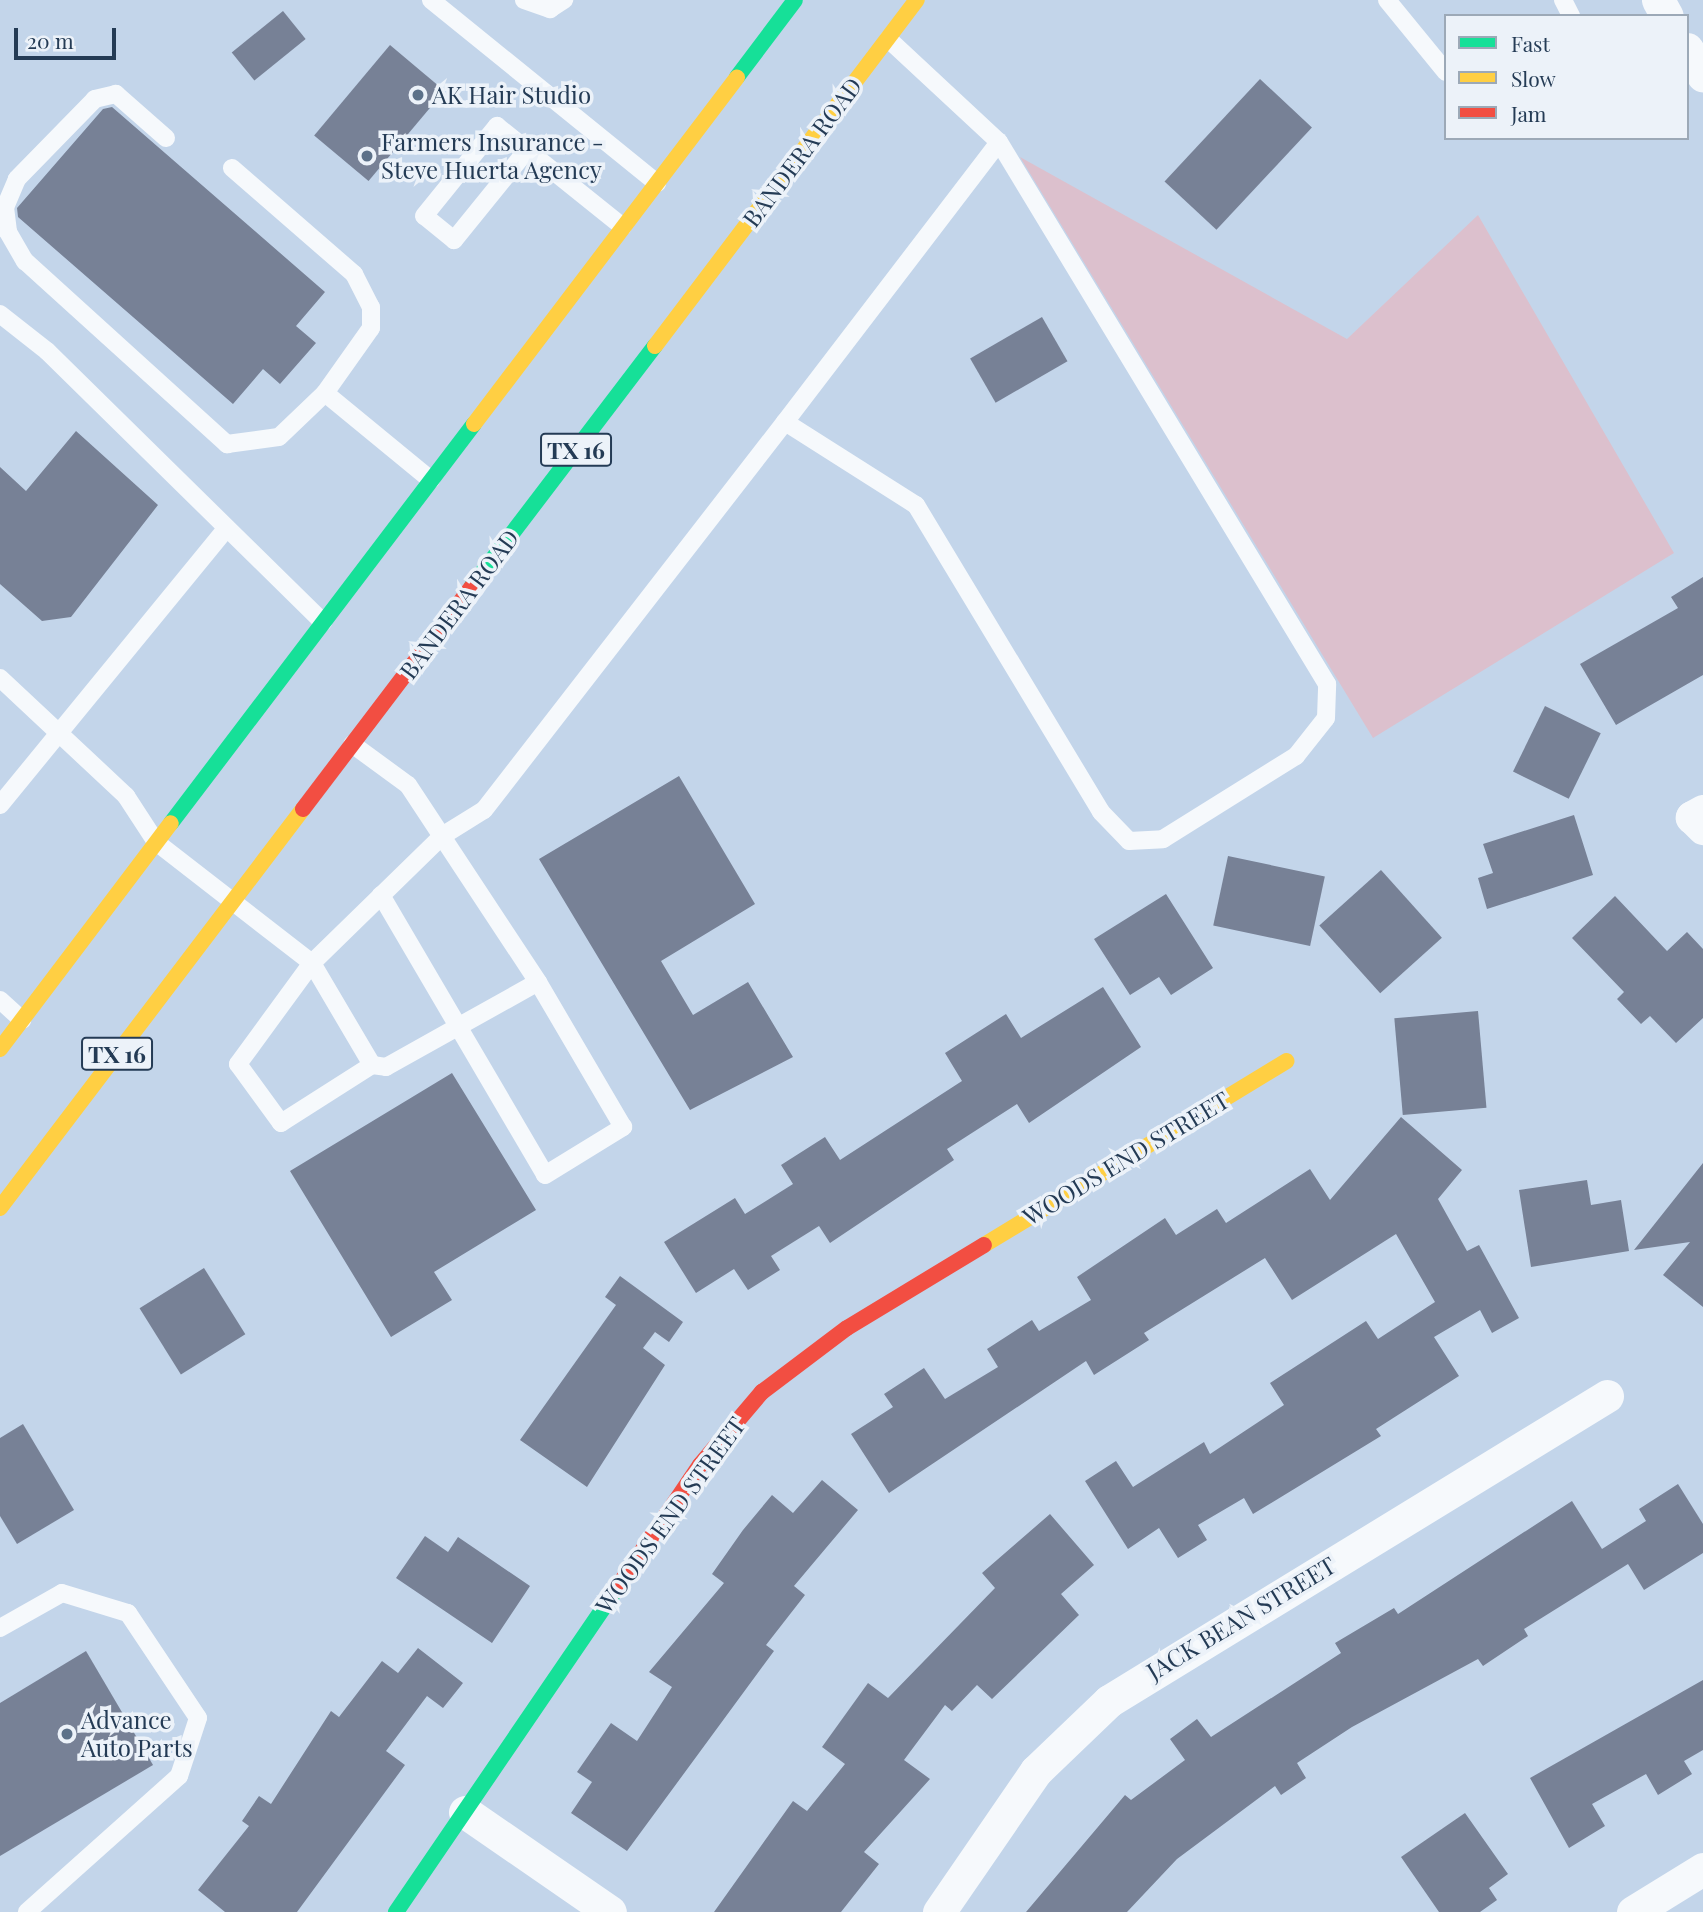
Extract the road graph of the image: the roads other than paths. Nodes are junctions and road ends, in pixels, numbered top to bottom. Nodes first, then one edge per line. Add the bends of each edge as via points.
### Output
1 (431, 0) edge
2 (524, 0) edge
3 (564, 0) edge
4 (795, 0) edge
5 (917, 0) edge
6 (1395, 3) edge
7 (888, 39) junction
8 (1689, 52) edge
9 (1444, 69) edge
10 (1703, 76) edge
11 (166, 138) dead end
12 (999, 142) junction
13 (527, 150) junction
14 (232, 168) dead end
15 (657, 183) junction
16 (623, 227) junction
17 (0, 314) edge
18 (325, 393) junction
19 (785, 422) junction
20 (431, 480) junction
21 (227, 528) junction
22 (323, 622) junction
23 (0, 678) edge
24 (61, 732) junction
25 (352, 744) junction
26 (0, 804) edge
27 (442, 836) junction
28 (156, 842) junction
29 (381, 895) junction
30 (234, 900) junction
31 (312, 962) junction
32 (538, 982) junction
33 (0, 1000) edge
34 (22, 1020) junction
35 (460, 1027) junction
36 (0, 1049) edge
37 (1287, 1061) dead end
38 (372, 1065) junction
39 (0, 1208) edge
40 (1607, 1396) dead end
41 (0, 1628) edge
42 (465, 1812) junction
43 (1703, 1869) edge
44 (27, 1912) edge
45 (396, 1912) edge
46 (610, 1912) edge
47 (939, 1912) edge
48 (1633, 1912) edge

1 - 15 lane
2 - 3 lane via 550,9
4 - 15 main road
5 - 7 main road, BANDERA ROAD / TX 16
6 - 9 lane
7 - 12 lane
7 - 25 main road, BANDERA ROAD / TX 16
8 - 10 street
11 - 18 lane via 116,94 94,99 17,179 5,207 8,232 25,261 227,444 279,437
12 - 19 lane
12 - 19 lane via 1327,684 1326,718 1296,756 1208,811 1163,839 1129,841 1101,813 916,505
13 - 13 lane via 497,126 424,216 454,240
13 - 16 lane
14 - 18 lane via 354,274 372,307 371,328
15 - 16 main road
16 - 20 main road
17 - 21 lane via 47,351
18 - 20 lane
19 - 27 lane via 484,810
20 - 22 main road
21 - 22 lane
21 - 24 lane
22 - 28 main road
23 - 24 lane
24 - 26 lane
24 - 28 lane via 126,796
25 - 27 lane via 408,785
25 - 30 main road, BANDERA ROAD / TX 16
27 - 29 lane
27 - 32 lane
28 - 30 lane
28 - 34 main road
29 - 31 lane
29 - 35 lane
30 - 31 lane
30 - 39 main road, BANDERA ROAD / TX 16
31 - 38 lane
31 - 38 lane via 238,1064 281,1123
32 - 35 lane
32 - 35 lane via 623,1127 545,1175
33 - 34 lane
34 - 36 main road
35 - 38 lane via 398,1062
37 - 42 main road, WOODS END STREET via 847,1328 762,1392 699,1465
40 - 47 street, JACK BEAN STREET via 1109,1701 1036,1771
41 - 44 lane via 62,1593 128,1613 198,1718 179,1776
42 - 45 main road, WOODS END STREET
42 - 46 street
43 - 48 street

